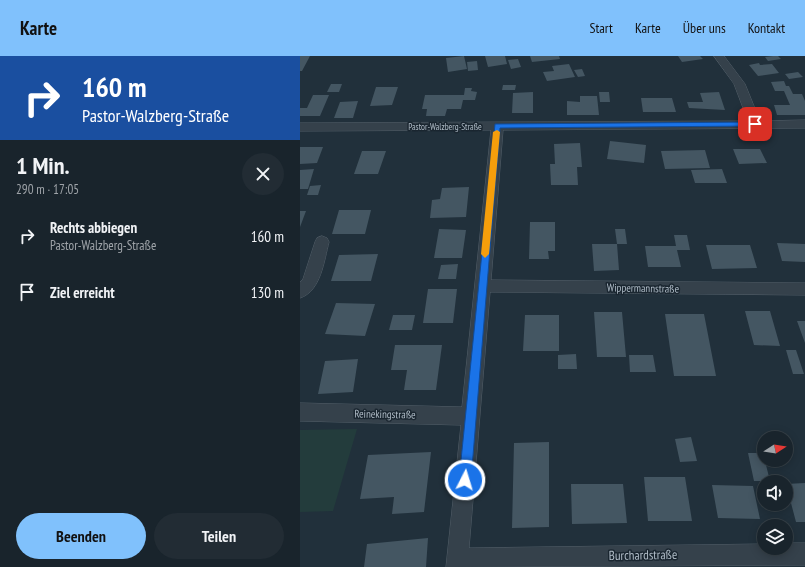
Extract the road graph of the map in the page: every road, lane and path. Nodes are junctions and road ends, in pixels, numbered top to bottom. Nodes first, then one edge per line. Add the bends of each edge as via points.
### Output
1 (719, 56) edge
2 (755, 124) junction
3 (805, 124) edge
4 (497, 126) junction
5 (300, 127) edge
6 (322, 242) dead end
7 (482, 286) junction
8 (805, 289) edge
9 (300, 292) edge
10 (300, 412) edge
11 (471, 416) junction
12 (805, 554) edge
13 (457, 563) edge

1 - 2 street via 740,84
2 - 3 street, Pastor-Walzberg-Straße
2 - 4 street, Pastor-Walzberg-Straße
4 - 5 street, Pastor-Walzberg-Straße
4 - 7 street
6 - 9 street via 310,282
7 - 8 street, Wippermannstraße
7 - 11 street
10 - 11 street, Reinekingstraße
11 - 13 street
12 - 13 street, Burchardstraße via 654,555

